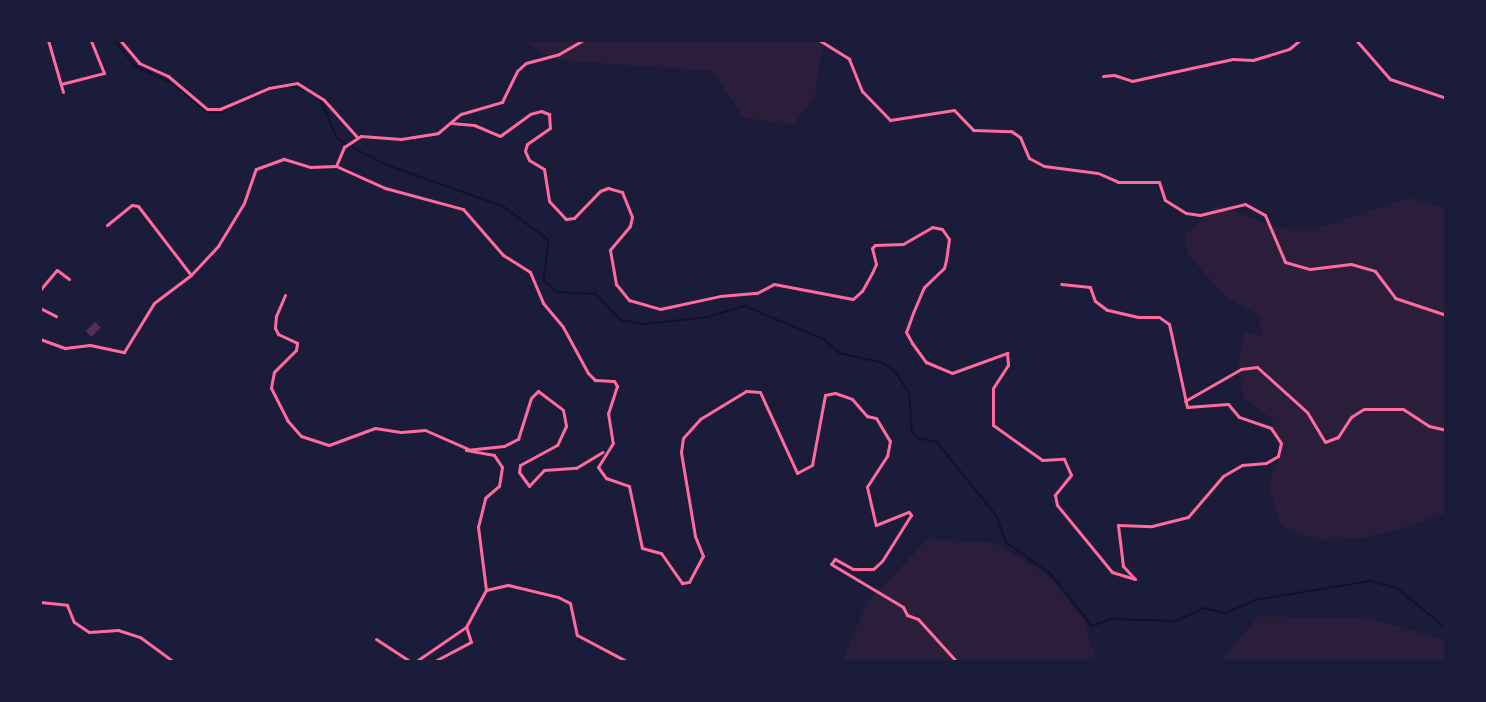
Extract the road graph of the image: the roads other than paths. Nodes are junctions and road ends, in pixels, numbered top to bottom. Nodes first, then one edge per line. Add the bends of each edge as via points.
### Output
1 (48, 40) edge
2 (91, 40) edge
3 (120, 40) edge
4 (583, 40) edge
5 (819, 40) edge
6 (1300, 40) edge
7 (1356, 40) edge
8 (1102, 76) dead end
9 (61, 84) junction
10 (63, 92) dead end
11 (1446, 98) edge
12 (451, 123) junction
13 (357, 137) junction
14 (336, 166) junction
15 (107, 225) dead end
16 (191, 275) junction
17 (69, 279) dead end
18 (1060, 284) dead end
19 (40, 290) edge
20 (285, 295) dead end
21 (40, 308) edge
22 (1446, 315) edge
23 (56, 316) dead end
24 (40, 339) edge
25 (1185, 401) junction
26 (1446, 430) edge
27 (468, 449) junction
28 (605, 452) junction
29 (486, 590) junction
30 (40, 602) edge
31 (466, 627) junction
32 (376, 639) dead end
33 (174, 662) edge
34 (411, 662) edge
35 (416, 662) edge
36 (433, 662) edge
37 (628, 662) edge
38 (957, 662) edge

1 - 9 street
2 - 9 street via 104,73
3 - 13 street via 139,63 168,76 207,110 220,109 269,88 297,83 324,100
4 - 12 street via 559,54 526,63 517,70 502,102 460,114
5 - 22 street via 849,59 862,91 890,120 954,110 973,130 1011,131 1023,141 1029,158 1044,166 1098,173 1118,182 1159,182 1165,200 1186,213 1200,215 1245,204 1265,215 1285,262 1310,269 1351,264 1375,271 1395,298
6 - 8 street via 1289,50 1253,60 1233,59 1132,81
7 - 11 street via 1390,80
9 - 10 street
12 - 13 street via 438,133 420,137
12 - 25 street via 474,125 500,136 530,114 549,114 550,128 527,144 525,151 525,156 544,169 549,201 566,219 574,218 600,191 608,188 622,192 632,217 630,226 610,250 616,284 629,300 660,309 720,296 757,293 774,284 853,299 862,291 876,264 872,248 875,245 903,244 932,227 942,229 949,239 944,268 924,287 906,332 926,362 952,373 1007,353 1008,365 993,388 993,425 1042,460 1064,459 1069,464 1071,475 1055,495 1057,505 1112,572 1122,578 1135,579 1123,566 1118,525 1152,526 1188,517 1223,476 1242,465 1266,463 1278,456 1281,443 1271,428 1239,417 1228,404 1187,407
13 - 14 street via 344,147
14 - 16 street via 310,167 284,159 256,169 225,236
14 - 28 street via 385,188 463,209 503,255 530,272 543,303 563,327 588,373 595,380 614,381 617,386 608,413 612,443
15 - 16 street via 132,205 138,206
16 - 24 street via 154,303 124,352 90,345 65,348
17 - 19 street via 57,270
18 - 25 street via 1090,288 1095,301 1107,310 1159,317 1169,324
20 - 27 street via 275,328 278,334 297,343 296,350 274,372 271,388 287,420 301,436 329,445 375,428 425,430
21 - 23 street
25 - 26 street via 1241,369 1257,367 1307,412 1325,442 1338,437 1351,417 1364,409 1403,409 1429,426
27 - 28 street via 504,446 518,439 531,398 538,391 563,410 566,426 557,445 520,465 519,472 529,486 544,470 576,468
27 - 29 street via 468,453 494,455 502,467 499,486 485,498 478,526
28 - 38 street via 598,467 606,478 629,486 642,548 661,553 682,583 689,582 703,556 682,467 683,438 700,419 746,391 760,392 797,473 807,471 812,465 825,394 852,399 867,416 881,423 890,441 887,456 867,487 876,525 909,512 911,515 873,569 853,569 835,559 831,564 903,607
29 - 31 street
29 - 37 street via 508,585 570,603 577,635
30 - 33 street via 67,605 74,622 89,632 118,630 140,637
31 - 35 street
31 - 36 street via 471,642
32 - 34 street

